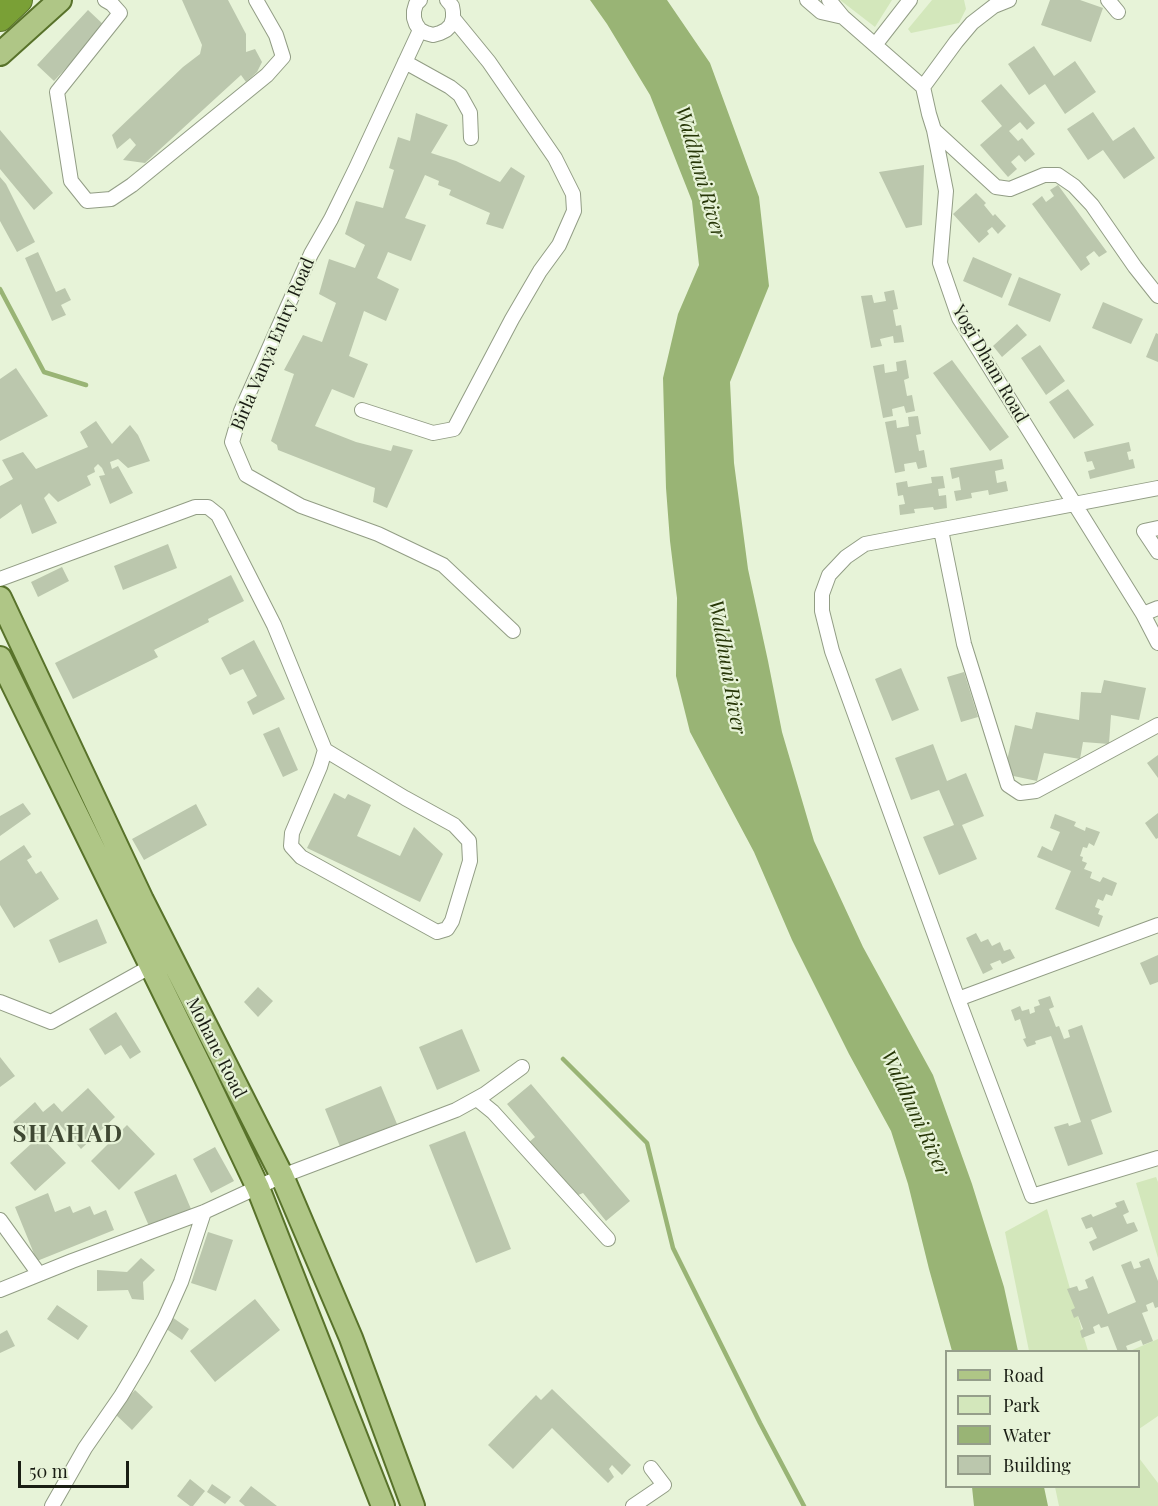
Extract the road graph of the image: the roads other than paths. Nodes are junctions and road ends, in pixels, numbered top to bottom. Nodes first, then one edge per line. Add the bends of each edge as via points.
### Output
1 (19, 0) edge
2 (60, 0) edge
3 (105, 0) edge
4 (256, 0) edge
5 (447, 0) edge
6 (807, 0) edge
7 (829, 0) edge
8 (910, 0) edge
9 (1009, 0) edge
10 (1108, 0) edge
11 (413, 4) edge
12 (1118, 12) dead end
13 (843, 17) junction
14 (0, 18) edge
15 (453, 18) junction
16 (420, 30) junction
17 (875, 45) junction
18 (0, 54) edge
19 (405, 62) junction
20 (923, 87) junction
21 (934, 130) junction
22 (471, 138) dead end
23 (1158, 296) edge
24 (362, 410) dead end
25 (1158, 488) edge
26 (1075, 504) junction
27 (1158, 528) edge
28 (941, 530) junction
29 (1158, 552) edge
30 (0, 579) edge
31 (0, 598) edge
32 (1158, 608) edge
33 (1143, 614) junction
34 (513, 631) dead end
35 (1156, 638) edge
36 (0, 658) edge
37 (1158, 725) edge
38 (325, 750) junction
39 (1158, 925) edge
40 (160, 961) junction
41 (958, 999) junction
42 (0, 1002) edge
43 (522, 1067) dead end
44 (477, 1099) junction
45 (1158, 1158) edge
46 (282, 1176) junction
47 (258, 1188) junction
48 (204, 1212) junction
49 (0, 1220) edge
50 (608, 1239) dead end
51 (39, 1274) junction
52 (0, 1290) edge
53 (651, 1468) dead end
54 (52, 1506) edge
55 (383, 1506) edge
56 (413, 1506) edge
57 (633, 1506) edge

1 - 14 highway
2 - 18 main road
3 - 4 street via 120,13 57,92 71,181 87,201 111,199 132,185 267,75 283,57 276,35
5 - 15 street
6 - 13 street via 821,12
7 - 13 street
8 - 17 street
9 - 20 street via 993,6 972,23
10 - 12 street
11 - 16 street
13 - 17 street
15 - 16 street via 440,33
15 - 24 street via 489,62 555,158 573,194 574,211 454,429 433,433
16 - 19 street, Birla Vanya Entry Road
17 - 20 street
19 - 22 street via 460,95 470,113
19 - 34 street, Birla Vanya Entry Road via 306,264 241,411 232,442 246,475 301,506 378,534 443,565
20 - 21 street, Yogi Dham Road
21 - 23 street via 996,187 1010,189 1051,175 1058,175 1074,186
21 - 26 street, Yogi Dham Road via 946,191 940,263 959,318
25 - 26 street
26 - 28 street
26 - 33 street, Yogi Dham Road
27 - 29 street via 1144,531
28 - 37 street via 964,644 1008,785 1020,793 1036,791
28 - 41 street via 865,544 846,556 829,575 822,594 822,611 832,651
30 - 38 street via 195,507 208,507 218,515 274,626
31 - 40 main road, Mohane Road via 142,900
32 - 33 street
33 - 35 street, Yogi Dham Road
36 - 40 main road, Mohane Road
38 - 38 street via 454,825 469,841 470,861 447,929 437,932 301,856 291,846 292,833
39 - 41 street
40 - 42 street via 51,1022
40 - 46 main road, Mohane Road
40 - 47 main road, Mohane Road via 203,1072
41 - 45 street via 1032,1196
43 - 44 street
44 - 46 street
44 - 50 street via 494,1112
46 - 47 street
46 - 56 main road, Mohane Road via 351,1338
47 - 48 street
47 - 55 main road, Mohane Road
48 - 51 street
48 - 54 street via 165,1318
49 - 51 street
51 - 52 street
53 - 57 street via 664,1485

